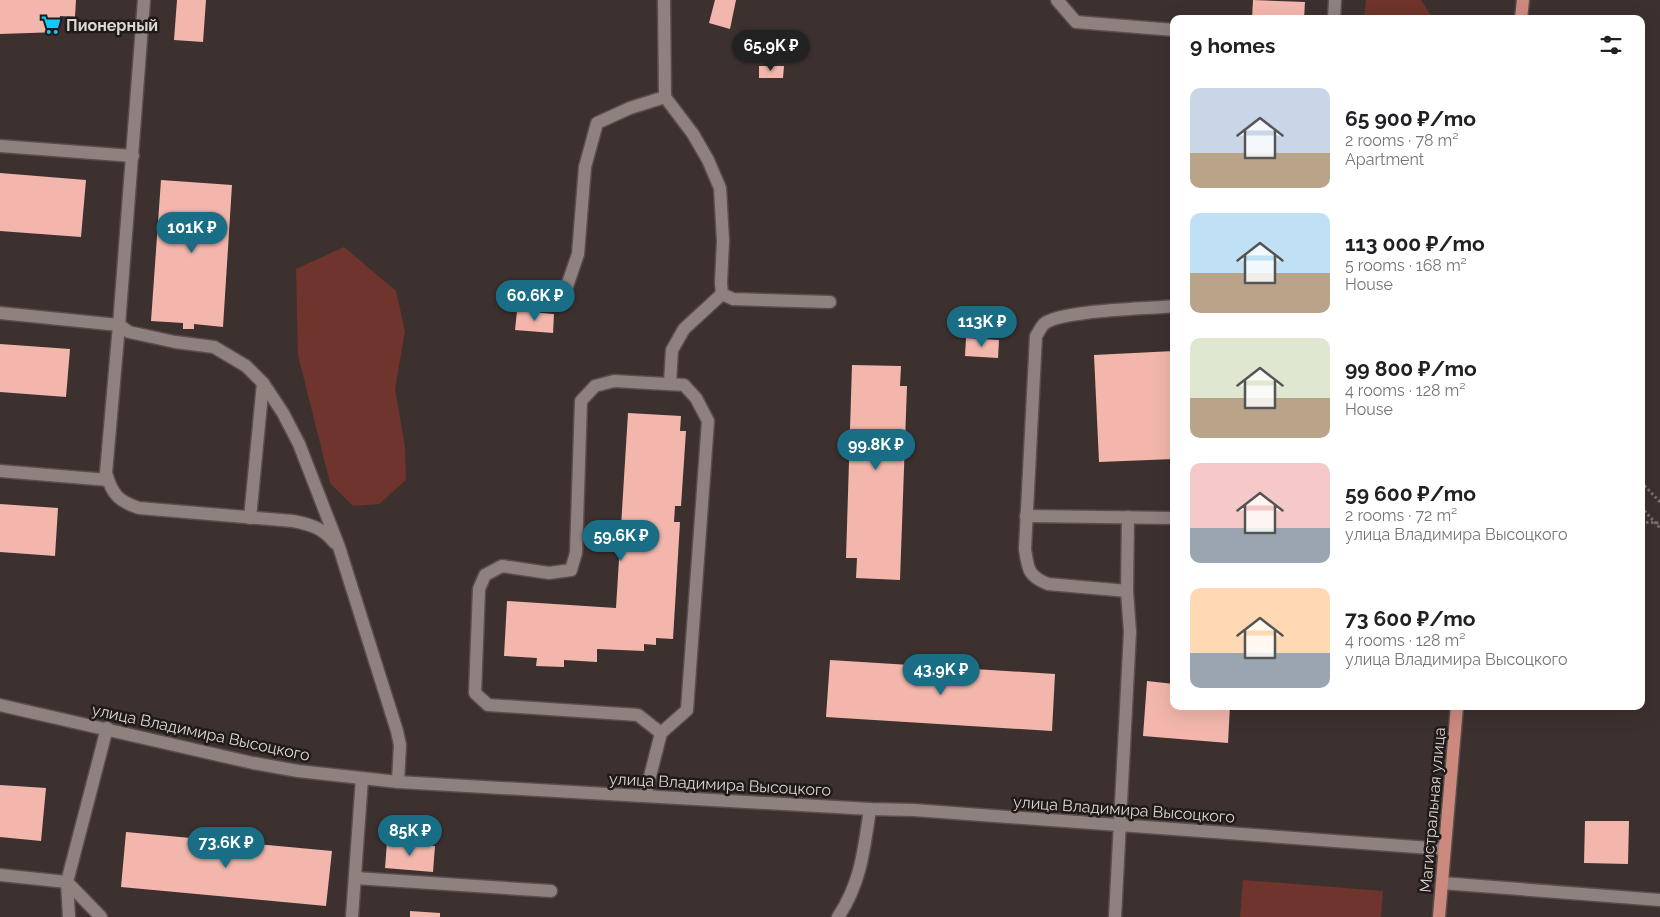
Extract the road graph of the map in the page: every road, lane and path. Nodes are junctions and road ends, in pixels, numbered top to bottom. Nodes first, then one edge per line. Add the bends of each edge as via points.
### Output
1 (144, 0) edge
2 (664, 0) edge
3 (1057, 0) edge
4 (1335, 0) edge
5 (1523, 0) edge
6 (1334, 15) edge
7 (1521, 15) edge
8 (1170, 30) edge
9 (665, 97) junction
10 (0, 146) edge
11 (133, 156) junction
12 (722, 294) junction
13 (564, 295) dead end
14 (830, 302) dead end
15 (1170, 306) edge
16 (0, 313) edge
17 (119, 325) junction
18 (263, 383) junction
19 (670, 383) junction
20 (0, 471) edge
21 (108, 480) junction
22 (1645, 486) edge
23 (1660, 502) edge
24 (1645, 511) edge
25 (1026, 516) junction
26 (250, 518) junction
27 (1128, 518) junction
28 (1170, 518) edge
29 (1645, 522) edge
30 (1658, 523) edge
31 (1660, 528) edge
32 (339, 547) junction
33 (1127, 591) junction
34 (0, 705) edge
35 (1457, 710) edge
36 (107, 728) junction
37 (661, 734) junction
38 (362, 778) junction
39 (398, 782) junction
40 (645, 796) junction
41 (870, 809) junction
42 (1120, 825) junction
43 (1444, 849) junction
44 (0, 875) edge
45 (355, 878) junction
46 (67, 882) junction
47 (1442, 883) junction
48 (551, 891) dead end
49 (1660, 900) edge
50 (69, 917) edge
51 (101, 917) edge
52 (352, 917) edge
53 (838, 917) edge
54 (1114, 917) edge
55 (1439, 917) edge

1 - 11 street
2 - 9 street
3 - 8 street via 1076,22
4 - 6 street
5 - 7 main road
9 - 12 street via 693,134 720,188
9 - 13 street via 597,123 585,167 578,254
10 - 11 street
11 - 17 street
12 - 14 street via 733,300
12 - 19 street via 684,329 672,350
15 - 25 street via 1075,314 1043,324 1036,336
16 - 17 street
17 - 18 street via 129,332 214,347 246,366
17 - 21 street via 106,472
18 - 26 street
18 - 32 street via 300,444
19 - 37 street via 684,385 696,398 708,421 687,710
19 - 37 street via 614,381 595,386 581,401 576,553 571,570 549,573 502,566 485,575 479,589 475,693 488,705 638,715
20 - 21 street
21 - 26 street via 118,498 139,508
22 - 23 path
24 - 30 path
25 - 27 street
25 - 33 street via 1028,568 1036,579 1048,584
26 - 32 street via 312,525
27 - 28 street
27 - 33 street
29 - 30 path
30 - 31 path
32 - 39 street via 397,731 400,745
33 - 42 street via 1130,632
34 - 36 street, улица Владимира Высоцкого
35 - 43 main road, Магистральная улица
36 - 38 street, улица Владимира Высоцкого via 253,763
36 - 46 street
37 - 40 street
38 - 39 street, улица Владимира Высоцкого
38 - 45 street
39 - 40 street, улица Владимира Высоцкого
40 - 41 street, улица Владимира Высоцкого
41 - 42 street, улица Владимира Высоцкого
41 - 53 street via 863,862
42 - 43 street, улица Владимира Высоцкого
42 - 54 street
43 - 47 main road, Магистральная улица
44 - 46 street
45 - 48 street
45 - 52 street
46 - 50 street
46 - 51 street
47 - 49 street
47 - 55 main road, Магистральная улица

